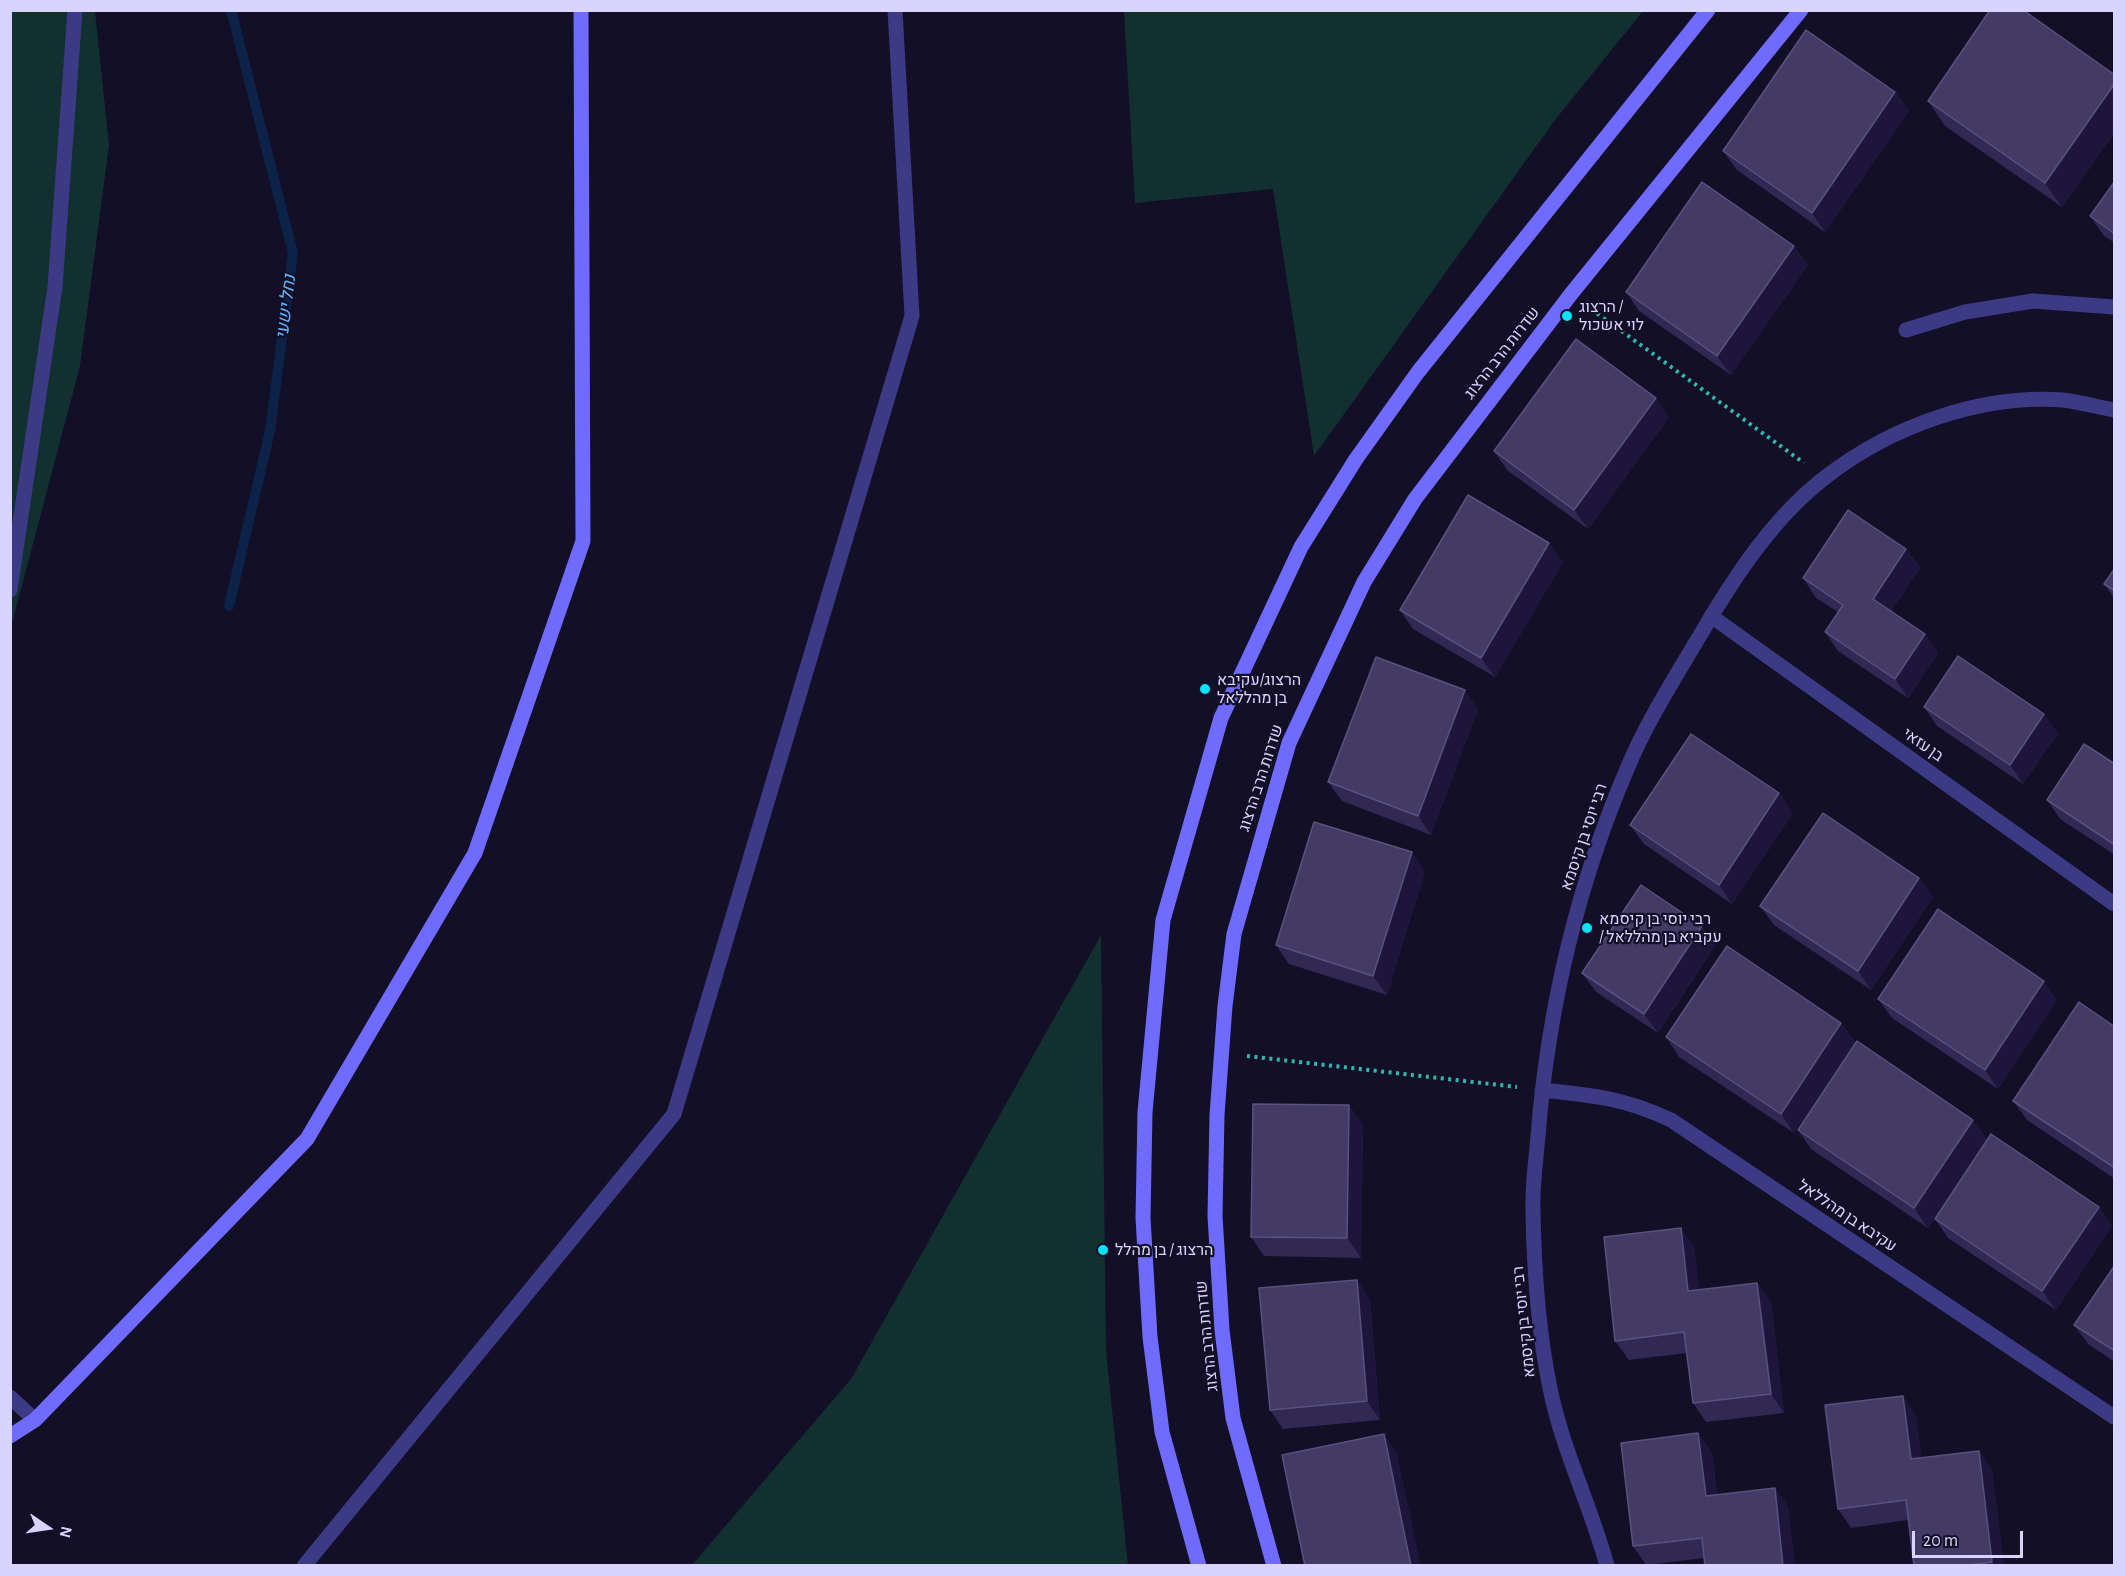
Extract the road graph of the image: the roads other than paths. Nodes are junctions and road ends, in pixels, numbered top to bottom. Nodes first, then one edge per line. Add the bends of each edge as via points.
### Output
1 (75, 10) edge
2 (581, 10) edge
3 (895, 10) edge
4 (1708, 10) edge
5 (1801, 10) edge
6 (2115, 307) edge
7 (1906, 330) dead end
8 (2115, 410) edge
9 (10, 590) edge
10 (1711, 616) junction
11 (2115, 904) edge
12 (1542, 1090) junction
13 (10, 1396) edge
14 (2115, 1417) edge
15 (35, 1420) junction
16 (10, 1436) edge
17 (304, 1566) edge
18 (1199, 1566) edge
19 (1274, 1566) edge
20 (1607, 1566) edge

1 - 9 street via 55,286
2 - 15 main road via 583,541 475,853 306,1139
3 - 17 street via 912,316 674,1114
4 - 18 main road via 1426,363 1356,459 1301,547 1221,718 1163,920 1145,1112 1143,1218 1150,1337 1162,1432
5 - 19 main road, שדרות הרב הרצוג via 1571,294 1415,499 1364,582 1289,743 1234,934 1221,1053 1215,1216 1221,1330 1233,1418
6 - 7 street via 2033,301 1965,312
8 - 10 street, רבי יוסי בן קיסמא via 2063,400 1968,409 1911,427 1863,451 1824,478 1781,519
10 - 11 street, בן עזאי
10 - 12 street, רבי יוסי בן קיסמא via 1628,766 1608,819 1562,964
12 - 14 street, עקיבא בן מהללאל via 1606,1096 1640,1105 1671,1120
12 - 20 street, רבי יוסי בן קיסמא via 1532,1207 1537,1297 1550,1389
13 - 15 street
15 - 16 main road

